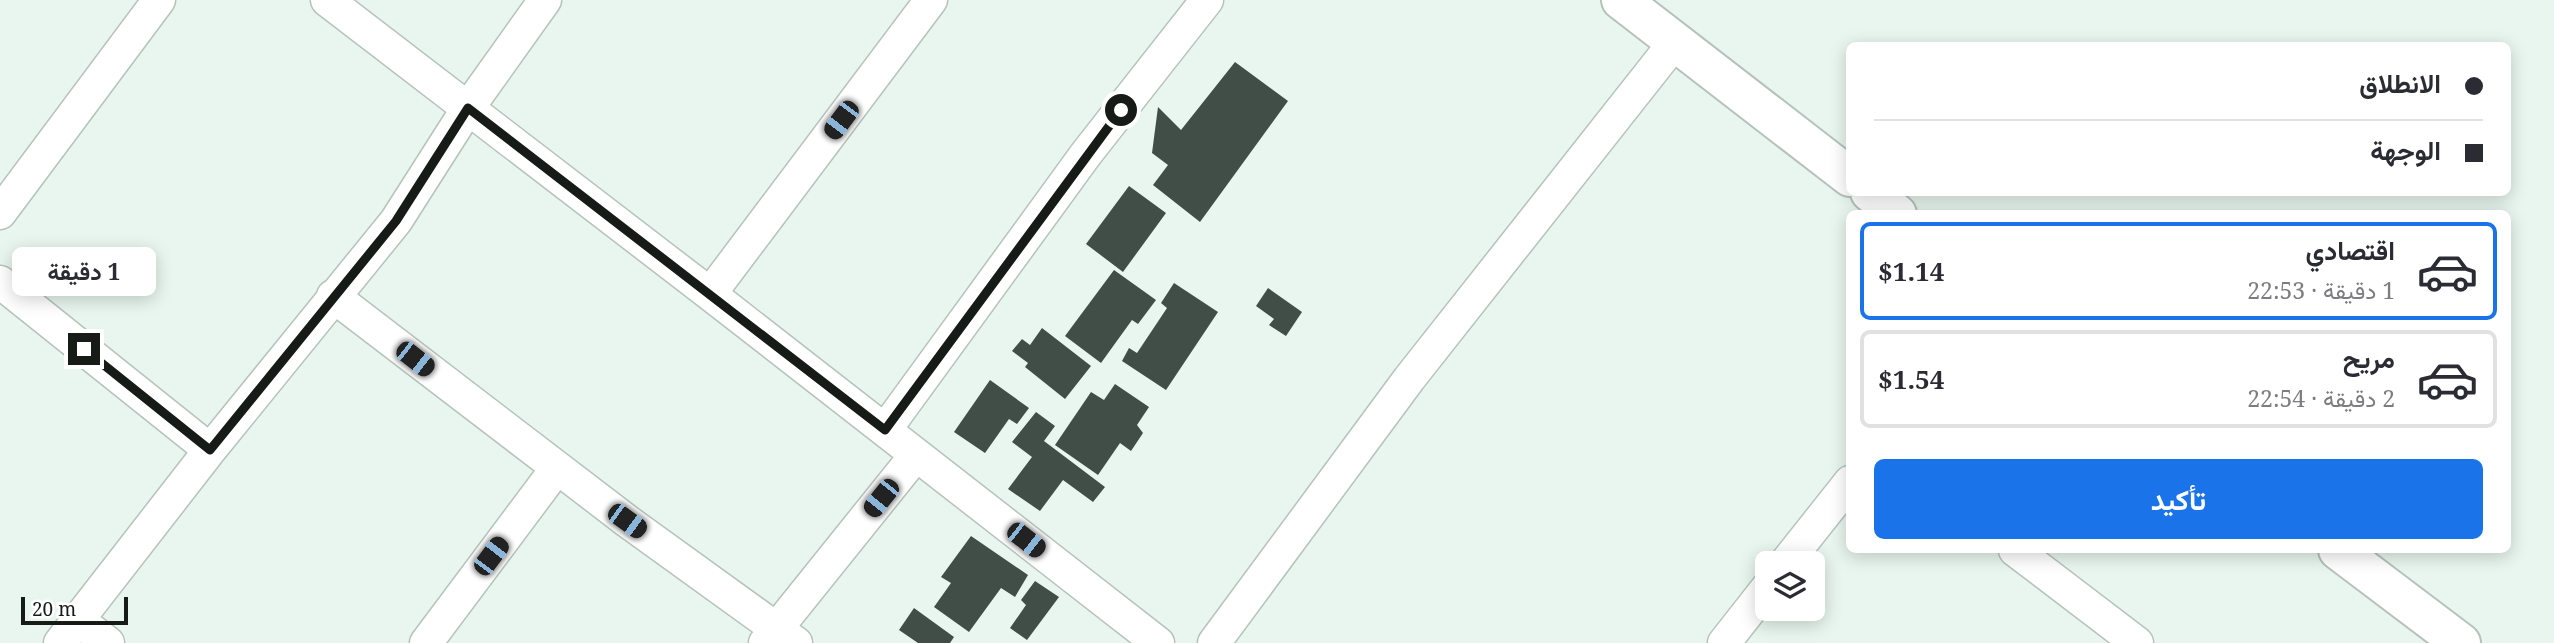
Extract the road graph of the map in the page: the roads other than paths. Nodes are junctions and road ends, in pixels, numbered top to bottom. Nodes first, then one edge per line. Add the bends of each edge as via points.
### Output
1 (159, 0) edge
2 (327, 0) edge
3 (545, 0) edge
4 (931, 0) edge
5 (1208, 0) edge
6 (1621, 0) edge
7 (1675, 42) junction
8 (468, 108) junction
9 (1846, 174) edge
10 (1875, 196) edge
11 (1, 210) edge
12 (1892, 210) edge
13 (0, 282) edge
14 (710, 294) junction
15 (333, 296) junction
16 (885, 430) junction
17 (210, 450) junction
18 (916, 455) junction
19 (557, 468) junction
20 (1846, 487) edge
21 (1795, 551) edge
22 (2019, 553) edge
23 (2341, 553) edge
24 (1755, 603) edge
25 (69, 631) edge
26 (779, 638) edge
27 (108, 643) edge
28 (426, 643) edge
29 (1158, 643) edge
30 (1214, 643) edge
31 (1724, 643) edge
32 (2137, 643) edge
33 (2461, 643) edge

1 - 11 street
2 - 8 street
3 - 8 street
4 - 14 street
5 - 16 street via 1086,154
6 - 7 street
7 - 9 street
7 - 30 street via 1409,379
8 - 14 street
8 - 15 street via 396,221
10 - 12 street
13 - 17 street
14 - 16 street
15 - 17 street
15 - 19 street
16 - 18 street
17 - 25 street
18 - 26 street
18 - 29 street
19 - 26 street
19 - 28 street
20 - 21 street
22 - 32 street
23 - 33 street
24 - 31 street
25 - 27 street

